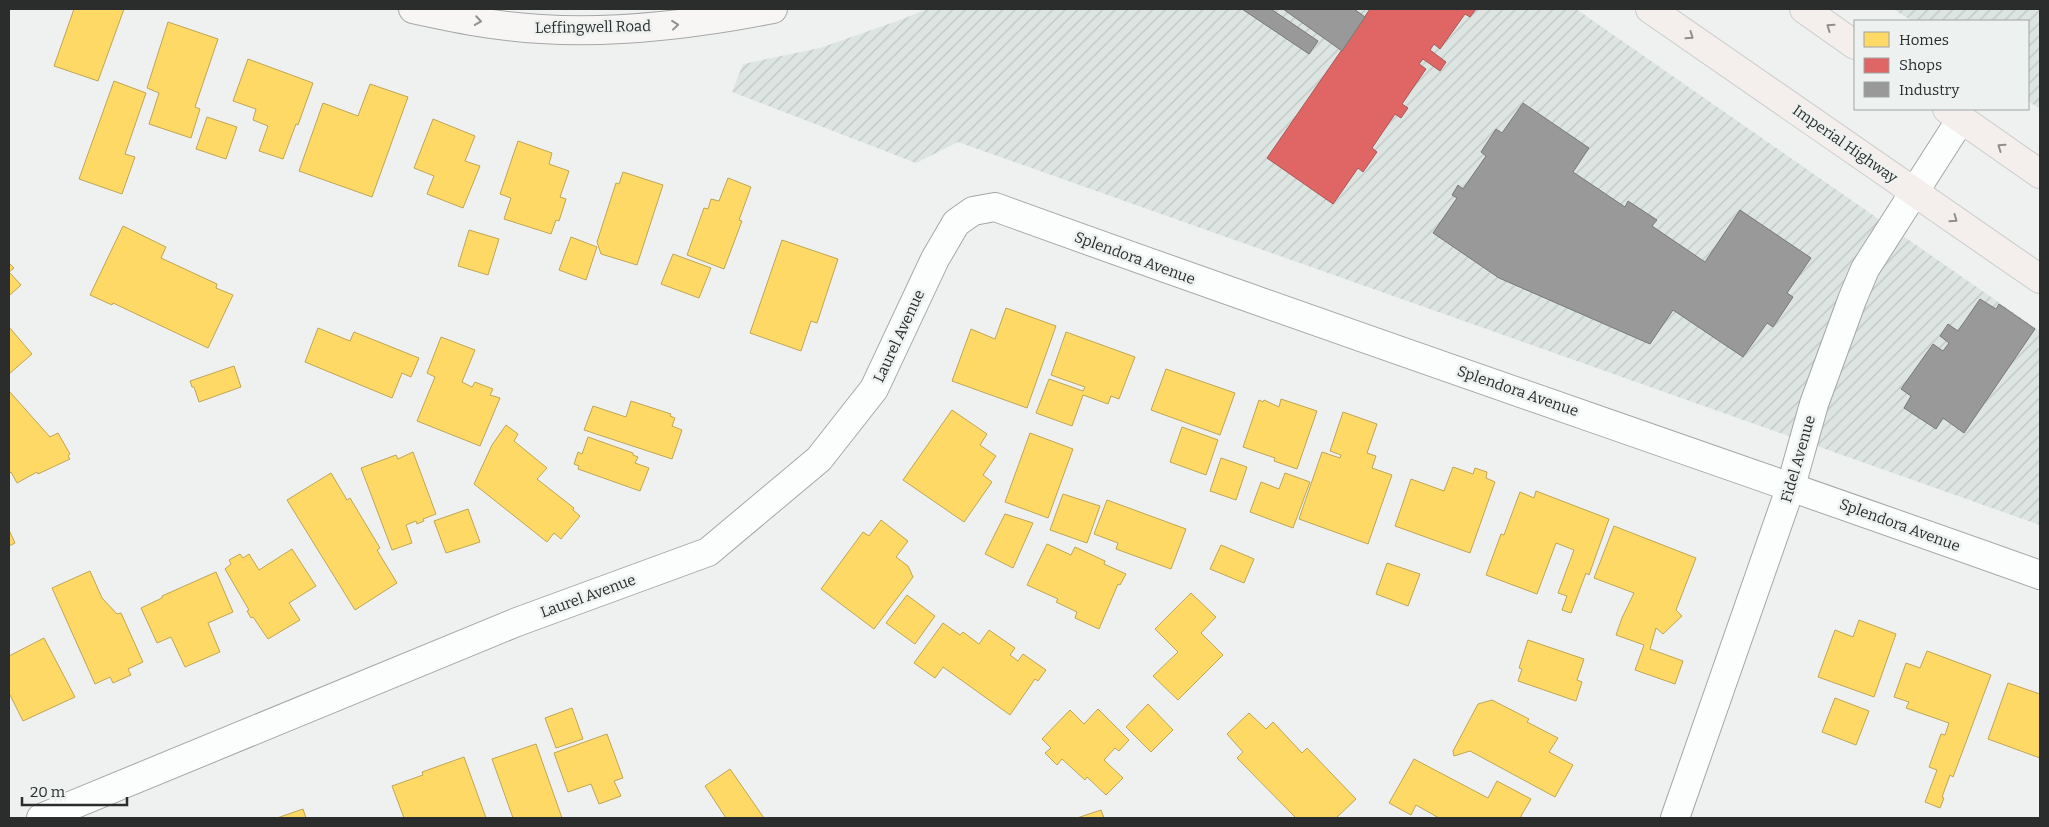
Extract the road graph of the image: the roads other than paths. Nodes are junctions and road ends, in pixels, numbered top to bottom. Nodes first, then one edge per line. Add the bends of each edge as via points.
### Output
1 (413, 9) edge
2 (773, 9) edge
3 (1650, 9) edge
4 (1804, 9) edge
5 (1854, 44) edge
6 (1954, 114) edge
7 (2040, 174) edge
8 (1914, 191) junction
9 (995, 207) joint
10 (2040, 279) edge
11 (1791, 486) junction
12 (2040, 575) edge
13 (41, 818) edge
14 (1676, 818) edge

1 -> 2 main road, Leffingwell Road via 540,29 585,30 675,25
3 -> 8 main road, Imperial Highway
5 -> 4 main road
7 -> 6 main road
6 - 8 street, Fidel Avenue
8 -> 10 main road, Imperial Highway
8 - 11 street, Fidel Avenue via 1861,277 1814,404
9 - 11 street, Splendora Avenue
9 - 13 street, Laurel Avenue via 973,211 956,223 874,389 819,458 708,552 516,622
11 - 12 street, Splendora Avenue
11 - 14 street, Fidel Avenue

